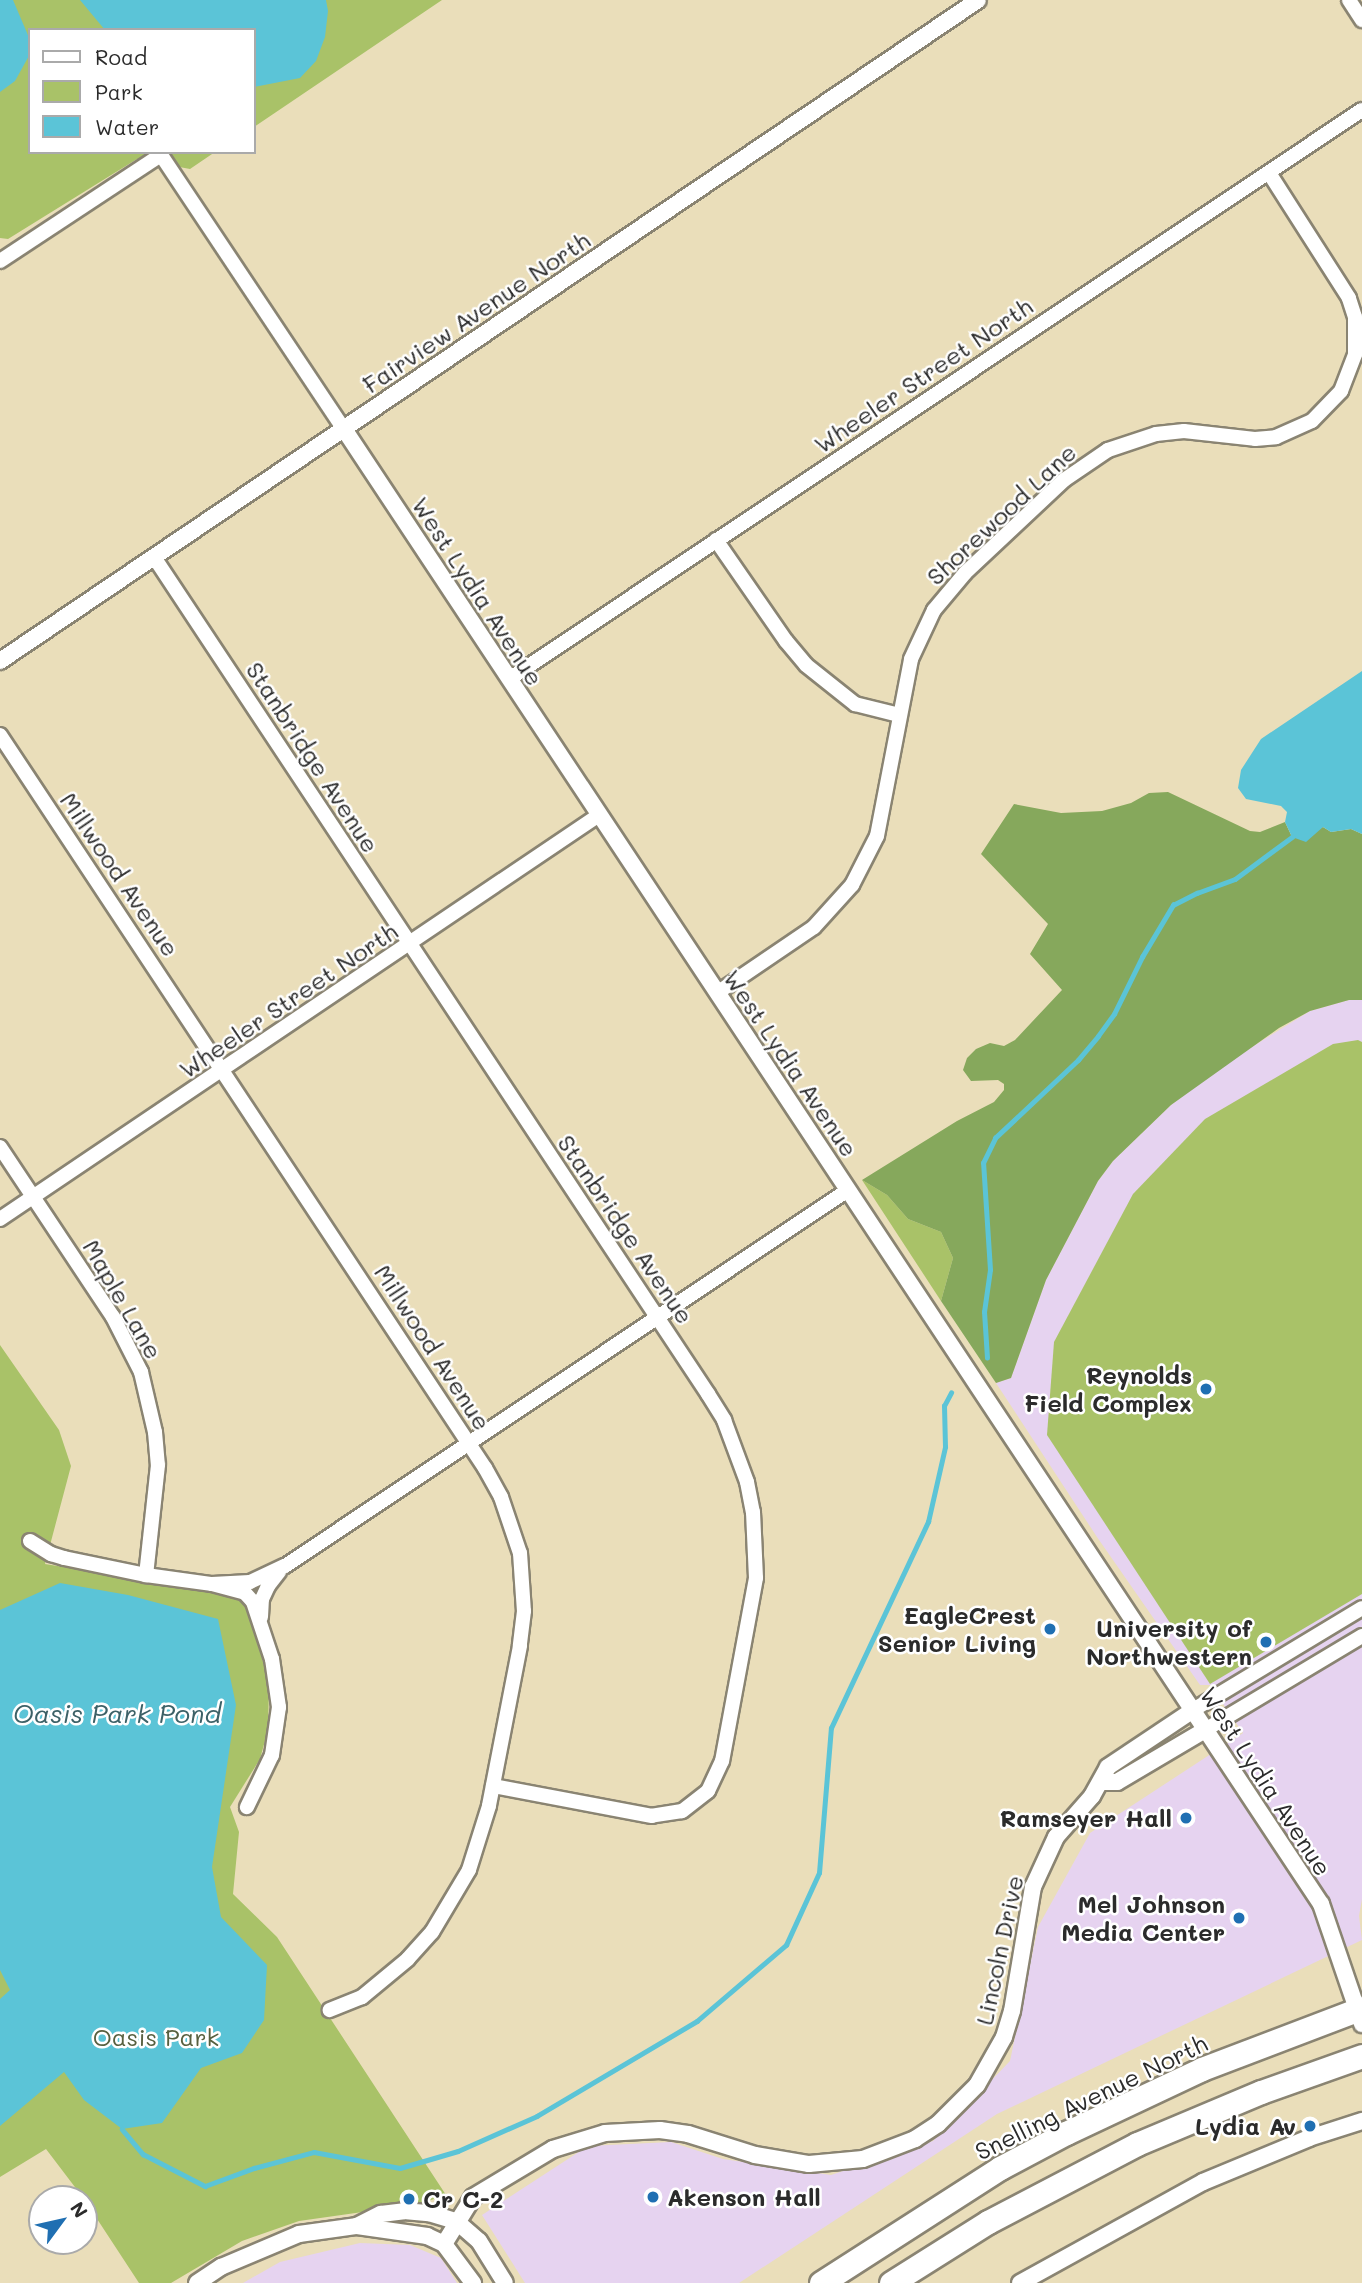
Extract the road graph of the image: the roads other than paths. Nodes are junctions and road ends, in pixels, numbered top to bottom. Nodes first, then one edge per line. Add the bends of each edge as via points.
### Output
1 (978, 0) edge
2 (1349, 0) edge
3 (1362, 20) edge
4 (1362, 110) edge
5 (1269, 173) junction
6 (0, 261) edge
7 (344, 429) junction
8 (716, 540) junction
9 (154, 557) junction
10 (0, 661) edge
11 (509, 679) junction
12 (899, 715) junction
13 (0, 735) edge
14 (600, 815) junction
15 (410, 945) junction
16 (717, 993) junction
17 (224, 1071) junction
18 (0, 1147) edge
19 (848, 1190) junction
20 (33, 1197) junction
21 (0, 1219) edge
22 (657, 1318) junction
23 (469, 1444) junction
24 (30, 1541) dead end
25 (285, 1566) junction
26 (146, 1575) junction
27 (212, 1584) junction
28 (1362, 1608) edge
29 (263, 1629) junction
30 (1362, 1636) edge
31 (1193, 1710) junction
32 (1205, 1730) junction
33 (1101, 1782) junction
34 (493, 1786) junction
35 (247, 1807) dead end
36 (330, 2010) dead end
37 (1360, 2014) edge
38 (1362, 2056) edge
39 (1362, 2122) edge
40 (456, 2221) junction
41 (358, 2226) junction
42 (444, 2244) junction
43 (197, 2283) edge
44 (473, 2283) edge
45 (505, 2283) edge
46 (821, 2283) edge
47 (891, 2283) edge
48 (1020, 2283) edge

1 - 7 street, Fairview Avenue North
2 - 3 street
4 - 5 street, Wheeler Street North
5 - 8 street, Wheeler Street North
5 - 12 street, Shorewood Lane via 1349,298 1355,317 1355,355 1341,391 1312,421 1276,437 1184,431 1156,434 1108,450 1084,464 965,573 934,610 911,659
6 - 7 street, West Lydia Avenue via 161,155
7 - 9 street, Fairview Avenue North
7 - 11 street, West Lydia Avenue
8 - 11 street, Wheeler Street North
8 - 12 street via 806,665 855,704
9 - 10 street, Fairview Avenue North
9 - 15 street, Stanbridge Avenue
11 - 14 street, West Lydia Avenue
12 - 16 street, Shorewood Lane via 877,836 852,886 814,927
13 - 17 street, Millwood Avenue
14 - 15 street, Wheeler Street North
14 - 16 street, West Lydia Avenue
15 - 17 street, Wheeler Street North
15 - 22 street, Stanbridge Avenue
16 - 19 street, West Lydia Avenue
17 - 20 street, Wheeler Street North
17 - 23 street, Millwood Avenue
18 - 20 street, Maple Lane
19 - 22 street
19 - 31 street, West Lydia Avenue
20 - 21 street, Wheeler Street North
20 - 26 street, Maple Lane via 129,1346 149,1399 158,1465
22 - 23 street
22 - 34 street, Stanbridge Avenue via 724,1420 753,1512 757,1548 754,1590 717,1776 696,1802 682,1811 652,1816
23 - 25 street
23 - 34 street, Millwood Avenue via 505,1506 524,1582 520,1646
24 - 26 street via 51,1554
25 - 27 street via 250,1582
25 - 29 street via 262,1600
26 - 27 street
27 - 29 street via 245,1593
28 - 31 street
29 - 35 street via 277,1683 277,1730 262,1779
30 - 32 street
31 - 32 street, West Lydia Avenue
31 - 33 street, Lincoln Drive via 1108,1767
32 - 33 street via 1117,1782
32 - 37 street, West Lydia Avenue via 1321,1905
33 - 40 street, Lincoln Drive via 1060,1831 1042,1861 1004,2037 977,2085 938,2123 890,2150 828,2164 782,2161 660,2130 606,2133 553,2149 473,2197
34 - 36 street, Millwood Avenue via 469,1870 432,1932 362,1997
37 - 46 highway, Snelling Avenue North via 1202,2069 1066,2133 1000,2168
38 - 47 highway via 1137,2144 988,2222
39 - 48 street via 1309,2138 1203,2182
40 - 41 street via 404,2211 381,2214
40 - 42 street, Lincoln Drive
40 - 45 street via 479,2241
41 - 42 street via 427,2236
41 - 43 street via 299,2234 221,2266
42 - 44 street

